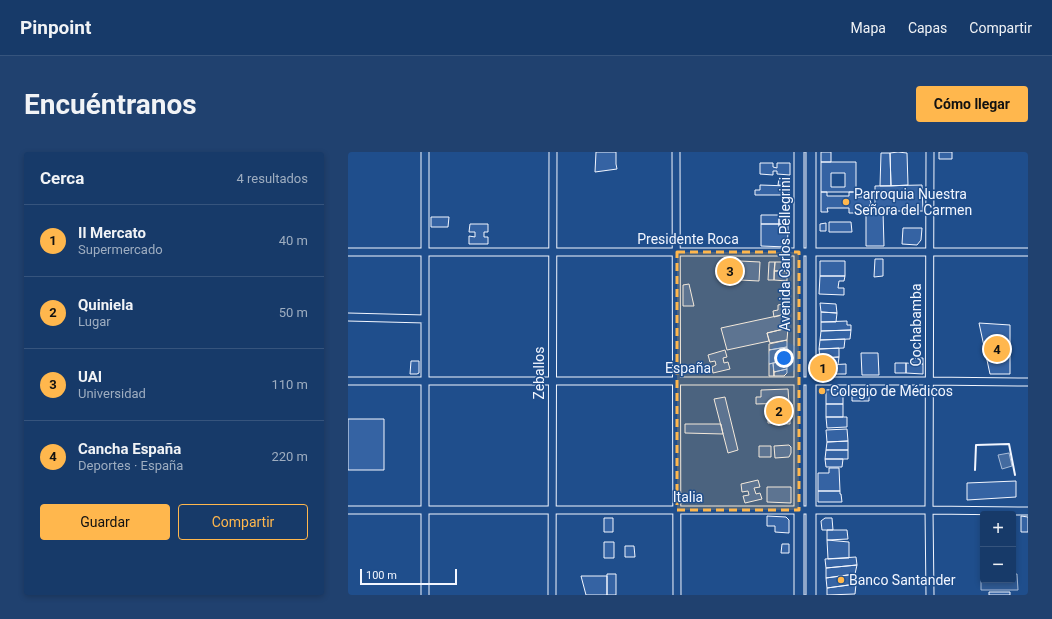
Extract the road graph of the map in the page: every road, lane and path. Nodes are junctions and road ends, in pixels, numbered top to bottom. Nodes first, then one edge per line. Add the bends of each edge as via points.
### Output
1 (425, 152) edge
2 (553, 152) edge
3 (676, 152) edge
4 (799, 152) edge
5 (811, 152) edge
6 (930, 152) edge
7 (348, 252) edge
8 (425, 252) junction
9 (552, 252) junction
10 (677, 252) junction
11 (799, 252) junction
12 (811, 252) junction
13 (930, 252) junction
14 (1028, 252) edge
15 (348, 317) edge
16 (425, 319) junction
17 (348, 381) edge
18 (425, 381) junction
19 (552, 381) junction
20 (677, 381) junction
21 (799, 381) junction
22 (811, 381) junction
23 (929, 381) junction
24 (1028, 382) edge
25 (348, 510) edge
26 (425, 510) junction
27 (552, 510) junction
28 (677, 510) junction
29 (799, 510) junction
30 (811, 510) junction
31 (929, 510) junction
32 (1028, 511) edge
33 (425, 595) edge
34 (552, 595) edge
35 (677, 595) edge
36 (799, 595) edge
37 (811, 595) edge
38 (930, 595) edge

1 - 8 street
2 - 9 street, Zeballos
3 - 10 street
4 - 11 main road, Avenida Carlos Pellegrini
5 - 12 main road, Avenida Carlos Pellegrini
6 - 13 street, Cochabamba
7 - 8 street, Presidente Roca
8 - 9 street, Presidente Roca
8 - 16 street
9 - 10 street, Presidente Roca
9 - 19 street, Zeballos
10 - 11 street, Presidente Roca
10 - 20 street
11 - 12 street, Presidente Roca
11 - 21 main road, Avenida Carlos Pellegrini
12 - 13 street, Presidente Roca
12 - 22 main road, Avenida Carlos Pellegrini
13 - 14 street, Presidente Roca
13 - 23 street, Cochabamba
15 - 16 street
16 - 18 street
17 - 18 street, España
18 - 19 street, España
18 - 26 street
19 - 20 street, España
19 - 27 street, Zeballos
20 - 21 street, España
20 - 28 street
21 - 22 street, España
21 - 29 main road, Avenida Carlos Pellegrini
22 - 23 street, España
22 - 30 main road, Avenida Carlos Pellegrini
23 - 24 street, España
23 - 31 street, Cochabamba
25 - 26 street, Italia
26 - 27 street, Italia
26 - 33 street
27 - 28 street, Italia
27 - 34 street, Zeballos
28 - 29 street, Italia
28 - 35 street
29 - 30 street, Italia
29 - 36 main road, Avenida Carlos Pellegrini
30 - 31 street, Italia
30 - 37 main road, Avenida Carlos Pellegrini
31 - 32 street, Italia
31 - 38 street, Cochabamba

